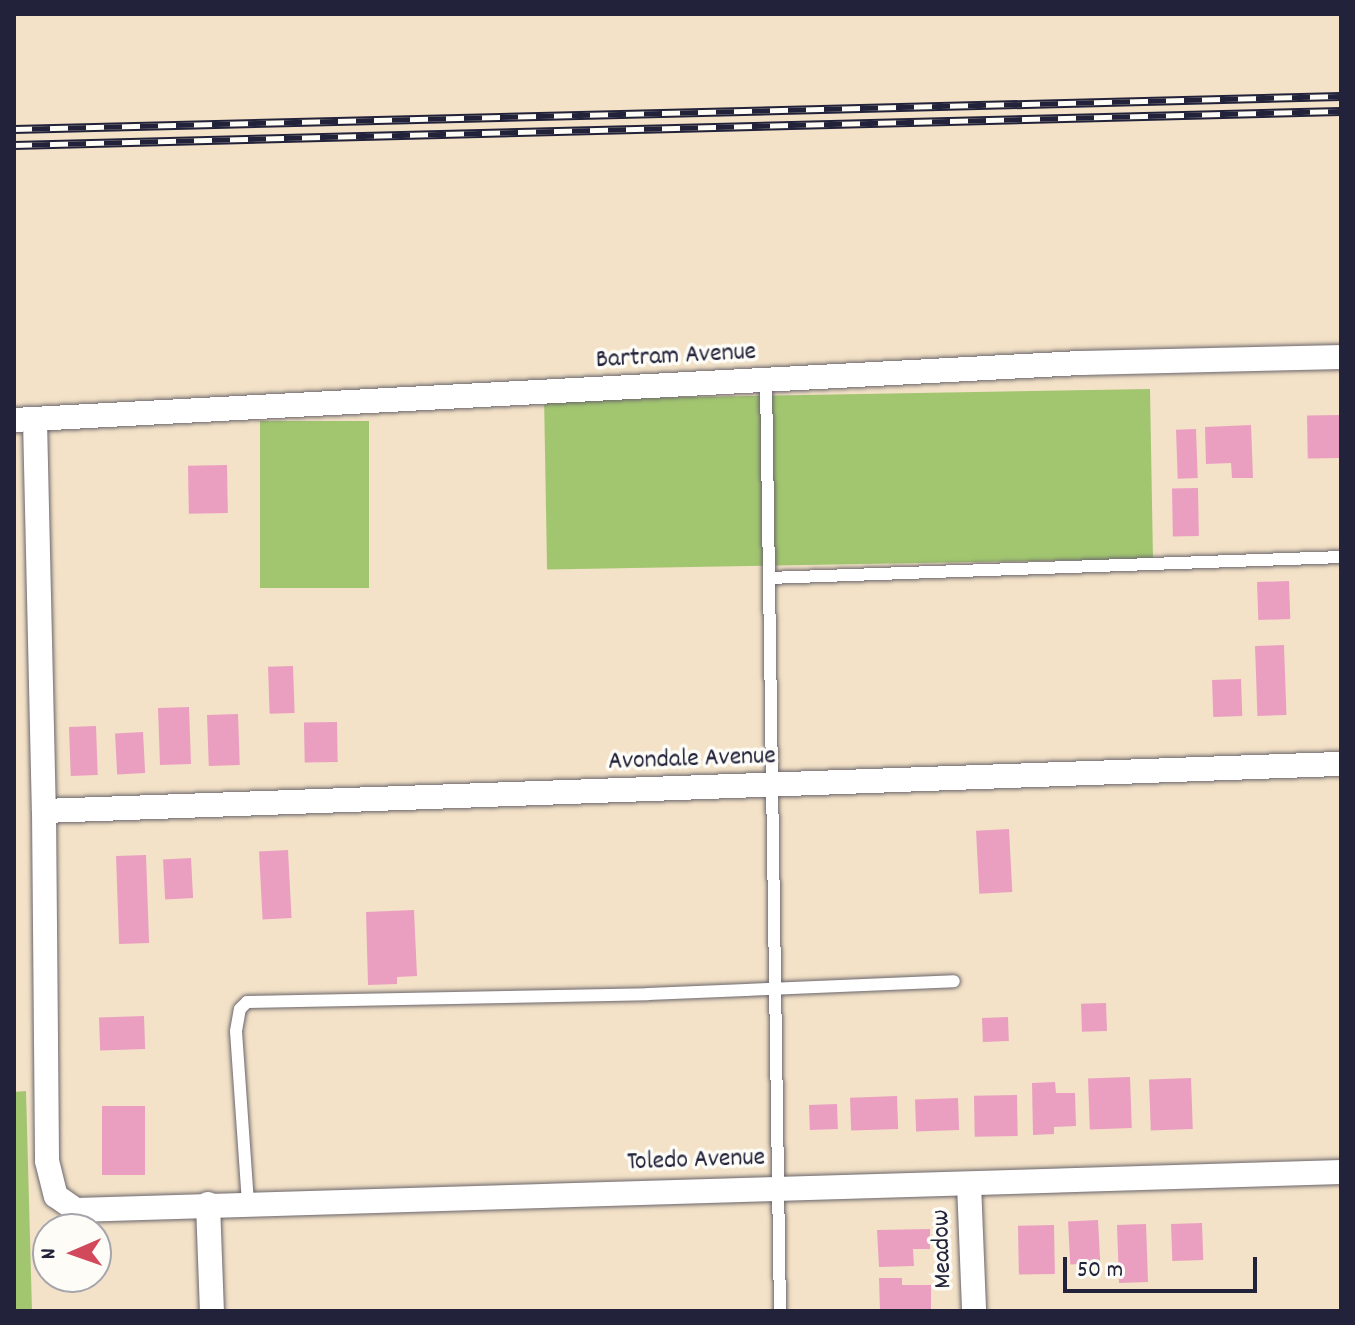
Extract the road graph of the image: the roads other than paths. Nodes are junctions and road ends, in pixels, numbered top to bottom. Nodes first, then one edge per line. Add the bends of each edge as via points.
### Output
1 (1341, 357) edge
2 (766, 380) junction
3 (25, 420) edge
4 (1341, 557) edge
5 (769, 578) junction
6 (1341, 764) edge
7 (770, 785) junction
8 (44, 811) junction
9 (954, 981) dead end
10 (776, 986) junction
11 (1341, 1172) edge
12 (969, 1184) junction
13 (776, 1187) junction
14 (248, 1203) junction
15 (208, 1204) junction
16 (212, 1311) edge
17 (780, 1311) edge
18 (974, 1311) edge

1 - 2 street, Bartram Avenue via 1082,363
2 - 3 street, Bartram Avenue
2 - 5 lane
3 - 8 street
4 - 5 lane
5 - 7 lane
6 - 7 street, Avondale Avenue
7 - 8 street, Avondale Avenue
7 - 10 lane
8 - 15 street, Toledo Avenue via 47,1161 56,1196 76,1210
9 - 10 lane
10 - 13 lane
10 - 14 lane via 648,994 247,1002 240,1009 236,1031
11 - 12 street, Toledo Avenue
12 - 13 street, Toledo Avenue
12 - 18 street, Meadow
13 - 14 street, Toledo Avenue
13 - 17 lane
14 - 15 street, Toledo Avenue
15 - 16 street

